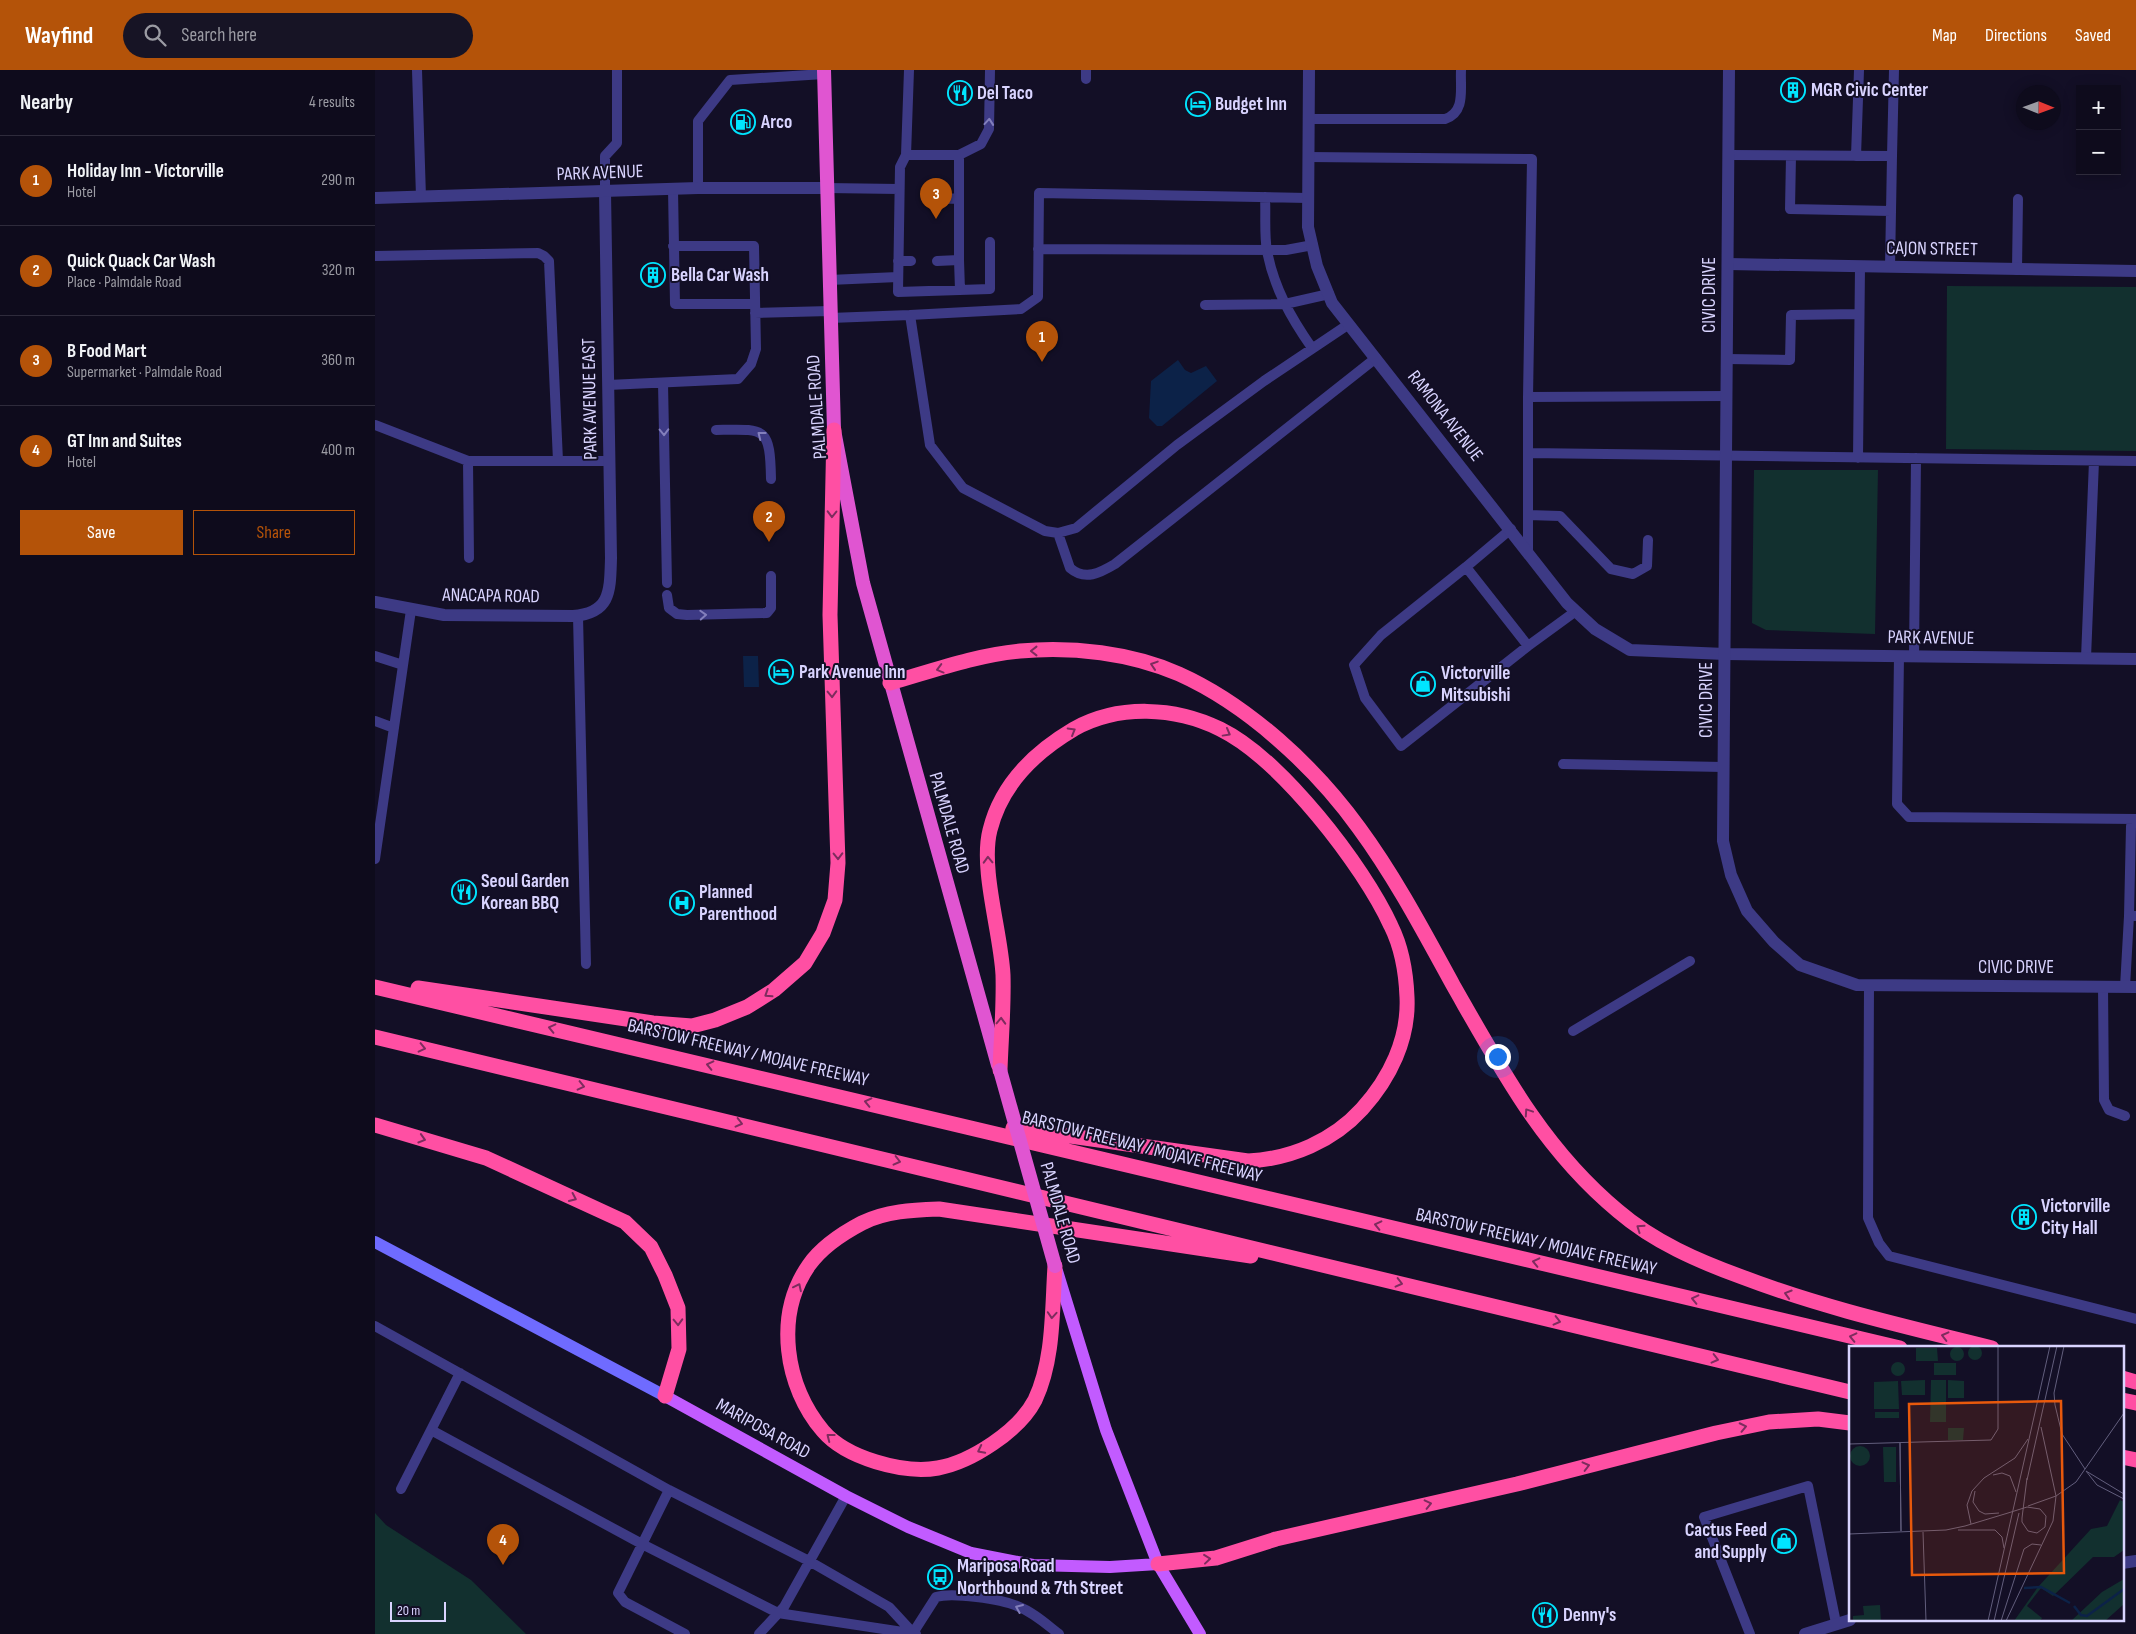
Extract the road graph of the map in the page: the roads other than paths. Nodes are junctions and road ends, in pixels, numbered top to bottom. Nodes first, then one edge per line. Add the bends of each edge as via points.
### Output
1 (417, 70) edge
2 (617, 70) edge
3 (909, 70) edge
4 (990, 70) edge
5 (1309, 70) edge
6 (1461, 70) edge
7 (1729, 70) edge
8 (1859, 70) edge
9 (1895, 70) edge
10 (824, 72) edge
11 (1308, 119) junction
12 (906, 155) junction
13 (959, 155) junction
14 (1729, 156) junction
15 (1791, 156) junction
16 (1856, 156) junction
17 (1892, 156) junction
18 (1308, 157) junction
19 (698, 188) junction
20 (826, 188) junction
21 (673, 189) junction
22 (899, 190) junction
23 (605, 192) junction
24 (421, 197) junction
25 (1265, 197) junction
26 (375, 198) edge
27 (959, 198) junction
28 (1308, 198) junction
29 (2018, 199) dead end
30 (936, 200) dead end
31 (910, 201) dead end
32 (898, 202) junction
33 (1891, 211) junction
34 (990, 242) dead end
35 (673, 246) junction
36 (1313, 246) junction
37 (1038, 249) junction
38 (1266, 250) junction
39 (375, 256) edge
40 (959, 260) junction
41 (898, 261) junction
42 (911, 261) dead end
43 (937, 261) dead end
44 (1728, 264) junction
45 (1860, 267) junction
46 (1890, 268) junction
47 (2017, 270) junction
48 (2136, 271) edge
49 (898, 277) junction
50 (829, 280) junction
51 (960, 290) junction
52 (1329, 294) junction
53 (1285, 304) junction
54 (1205, 305) dead end
55 (755, 309) junction
56 (830, 314) junction
57 (1859, 314) junction
58 (910, 315) junction
59 (1349, 324) junction
60 (1312, 348) junction
61 (1376, 358) junction
62 (1727, 359) junction
63 (663, 383) junction
64 (608, 384) junction
65 (1727, 396) junction
66 (1528, 397) junction
67 (375, 425) edge
68 (716, 430) dead end
69 (834, 430) junction
70 (1529, 453) junction
71 (1726, 456) junction
72 (1859, 458) junction
73 (1916, 458) junction
74 (2094, 460) junction
75 (468, 461) junction
76 (558, 461) junction
77 (609, 461) junction
78 (2136, 461) edge
79 (771, 479) dead end
80 (1528, 515) junction
81 (1511, 529) junction
82 (1058, 533) junction
83 (1649, 540) dead end
84 (1528, 550) junction
85 (469, 558) dead end
86 (1466, 567) junction
87 (771, 576) dead end
88 (667, 583) dead end
89 (667, 594) dead end
90 (375, 602) edge
91 (603, 605) joint
92 (411, 610) junction
93 (1576, 611) junction
94 (578, 616) junction
95 (1528, 646) junction
96 (1725, 654) junction
97 (375, 656) edge
98 (1899, 656) junction
99 (1914, 656) junction
100 (2086, 658) junction
101 (2136, 659) edge
102 (403, 665) junction
103 (890, 683) junction
104 (375, 722) edge
105 (394, 728) junction
106 (1563, 764) dead end
107 (1724, 767) junction
108 (2136, 820) edge
109 (375, 859) edge
110 (2132, 916) edge
111 (1690, 961) dead end
112 (586, 964) dead end
113 (375, 981) edge
114 (1869, 985) junction
115 (2103, 986) junction
116 (375, 987) edge
117 (2131, 987) edge
118 (1573, 1031) dead end
119 (375, 1037) edge
120 (1000, 1070) junction
121 (916, 1113) junction
122 (2125, 1116) dead end
123 (375, 1125) edge
124 (375, 1242) edge
125 (1055, 1266) junction
126 (1352, 1272) junction
127 (2136, 1319) edge
128 (375, 1326) edge
129 (1892, 1346) edge
130 (1984, 1346) edge
131 (460, 1373) junction
132 (2123, 1378) edge
133 (2136, 1382) edge
134 (1849, 1392) edge
135 (665, 1396) junction
136 (2123, 1400) edge
137 (2136, 1403) edge
138 (1849, 1423) edge
139 (431, 1430) junction
140 (2123, 1457) edge
141 (2136, 1460) edge
142 (2123, 1466) edge
143 (2136, 1467) edge
144 (401, 1489) dead end
145 (669, 1490) junction
146 (846, 1496) junction
147 (643, 1544) junction
148 (809, 1561) junction
149 (2136, 1561) edge
150 (2123, 1563) edge
151 (1158, 1564) junction
152 (779, 1613) junction
153 (1849, 1620) edge
154 (1836, 1623) junction
155 (915, 1633) edge
156 (685, 1634) edge
157 (759, 1634) edge
158 (1059, 1634) edge
159 (1200, 1634) edge
160 (1750, 1634) edge
161 (1805, 1634) edge

1 - 24 lane
2 - 23 lane via 617,143 605,156
3 - 12 lane
13 -> 4 lane via 981,144 989,129
5 - 11 street, RAMONA AVENUE
6 - 11 lane via 1460,108 1455,116 1445,119
7 - 14 street, CIVIC DRIVE
8 - 16 lane
9 - 17 lane
10 - 19 lane via 730,80 698,121
10 - 20 highway, PALMDALE ROAD
11 - 18 street, RAMONA AVENUE
12 - 13 lane
12 - 22 lane via 899,167
13 - 27 lane
14 - 15 lane
14 - 44 street, CIVIC DRIVE
15 - 16 lane
15 - 33 lane via 1789,209
16 - 17 lane
17 - 33 lane
18 - 28 street, RAMONA AVENUE
18 - 66 lane via 1532,159
19 - 20 street, PARK AVENUE
19 - 21 street, PARK AVENUE
20 - 22 lane
20 - 50 highway, PALMDALE ROAD
21 - 23 street, PARK AVENUE
21 - 35 lane
22 - 32 lane
23 - 24 street, PARK AVENUE
23 - 64 street, PARK AVENUE EAST
24 - 26 street, PARK AVENUE
25 - 28 lane
25 - 37 lane via 1039,194
25 - 38 lane
27 - 30 lane
27 - 40 lane
28 - 36 street, RAMONA AVENUE
29 - 47 lane
31 - 32 lane
32 - 41 lane
33 - 46 lane
34 - 51 lane via 990,289
35 - 55 lane via 675,304
35 - 55 lane via 754,246
36 - 38 lane
36 - 52 street, RAMONA AVENUE via 1317,266
37 - 38 lane
37 - 58 lane via 1038,297 1021,309
38 - 53 lane via 1276,287
39 - 76 lane via 539,254 549,261
40 - 43 lane
40 - 51 lane
41 - 42 lane
41 - 49 lane
44 - 45 street, CAJON STREET
44 - 62 street, CIVIC DRIVE
45 - 46 street, CAJON STREET
45 - 57 lane
46 - 47 street, CAJON STREET
47 - 48 street, CAJON STREET
49 - 50 lane
49 - 51 lane via 898,292
50 - 56 highway, PALMDALE ROAD
52 - 53 lane
52 - 59 street, RAMONA AVENUE
53 - 54 lane
53 - 60 lane
55 - 56 lane
55 - 63 lane via 756,349 751,364 738,378
56 - 58 lane
56 - 69 highway, PALMDALE ROAD
57 - 62 lane via 1791,315 1790,360
57 - 72 lane
58 - 82 lane via 930,445 963,488 1045,531
59 - 60 lane
59 - 61 street, RAMONA AVENUE
60 - 82 lane via 1177,444 1077,528
61 - 81 street, RAMONA AVENUE
61 - 82 lane via 1102,572 1086,575 1070,568
62 - 65 street, CIVIC DRIVE
63 - 64 lane
63 -> 88 lane
64 - 77 street, PARK AVENUE EAST
65 - 66 lane
65 - 71 street, CIVIC DRIVE
66 - 70 lane
67 - 75 lane
79 -> 68 lane via 771,449 761,433 752,429
69 - 103 highway, PALMDALE ROAD via 861,575
69 -> 113 highway via 830,614 838,863 835,900 823,933 805,963 774,990 747,1007 692,1026 617,1019
70 - 71 lane
70 - 80 lane
71 - 72 lane
71 - 96 street, CIVIC DRIVE
72 - 73 lane
73 - 74 lane
73 - 99 lane
74 - 78 lane
74 - 100 lane
75 - 76 lane
75 - 85 lane
76 - 77 lane
77 - 91 street, PARK AVENUE EAST via 611,580 609,595
80 - 83 lane via 1560,516 1611,569 1633,574 1647,566
80 - 84 lane
81 - 84 street, RAMONA AVENUE
81 - 86 lane
84 - 93 street, RAMONA AVENUE
86 - 95 lane
86 - 95 lane via 1381,635 1354,665 1365,698 1401,746
89 -> 87 lane via 669,608 677,614 767,613 771,608
90 - 92 street, ANACAPA ROAD
91 - 94 street, ANACAPA ROAD via 591,614
92 - 94 street, ANACAPA ROAD via 444,615
92 - 102 lane
93 - 95 lane
93 - 96 street, RAMONA AVENUE via 1595,629 1630,650
94 - 112 lane
96 - 98 street, PARK AVENUE
96 - 107 street, CIVIC DRIVE
97 - 102 lane
98 - 99 street, PARK AVENUE
98 - 108 lane via 1897,804 1909,817
99 - 100 street, PARK AVENUE
100 - 101 street, PARK AVENUE
102 - 105 lane
103 - 120 highway, PALMDALE ROAD
130 -> 103 highway via 1772,1288 1695,1259 1649,1234 1621,1214 1579,1176 1538,1127 1387,870 1343,806 1279,740 1199,684 1135,659 1081,651 1029,650 987,656
104 - 105 lane
105 - 109 lane
106 - 107 lane
107 - 114 street, CIVIC DRIVE via 1723,841 1731,875 1747,910 1774,942 1800,965 1857,985
108 - 110 lane via 2131,826
110 - 117 lane
111 - 118 lane
114 - 115 street, CIVIC DRIVE
114 - 127 lane via 1868,1218 1884,1250 1889,1256
115 - 117 street, CIVIC DRIVE
115 - 122 lane via 2104,1100 2109,1110
121 -> 116 highway, BARSTOW FREEWAY / MOJAVE FREEWAY
119 -> 126 highway
120 -> 121 highway via 1003,974 987,859 989,830 1010,785 1023,768 1057,739 1096,719 1131,712 1167,712 1202,722 1237,738 1257,753 1292,788 1348,855 1377,899 1400,949 1407,1012 1392,1066 1358,1113 1328,1136 1295,1153 1262,1160 1232,1160
120 - 125 highway, PALMDALE ROAD, bridge
129 -> 121 highway, BARSTOW FREEWAY / MOJAVE FREEWAY
123 -> 135 highway via 486,1158 625,1222 651,1247 678,1308 679,1350
124 - 135 main road, MARIPOSA ROAD
125 -> 126 highway via 1052,1323 1044,1377 1034,1402 1014,1427 990,1446 961,1461 937,1468 903,1468 875,1462 844,1448 823,1432 806,1406 790,1367 787,1328 794,1296 809,1265 835,1239 863,1222 904,1210 939,1209
125 - 151 main road, PALMDALE ROAD via 1105,1430
126 -> 134 highway
128 - 131 lane
131 - 139 lane
131 - 145 lane
132 - 133 highway
135 - 146 main road, MARIPOSA ROAD
136 - 137 highway
151 -> 138 highway via 1216,1558 1276,1539 1769,1422 1818,1419
139 - 144 lane
139 - 147 lane
140 - 141 highway
142 - 143 highway
145 - 147 lane
145 - 148 lane
146 - 148 lane
146 - 151 main road, MARIPOSA ROAD via 971,1553 1033,1565 1110,1567
147 - 152 lane
147 - 156 lane via 618,1593 625,1602
148 - 152 lane
148 - 155 lane via 889,1608
149 - 150 street
151 - 159 main road, PALMDALE ROAD
152 - 155 lane
152 - 157 lane
153 - 154 street
154 - 160 lane via 1808,1486 1704,1518
154 - 161 street
158 -> 155 lane via 1016,1606 957,1594 936,1597

